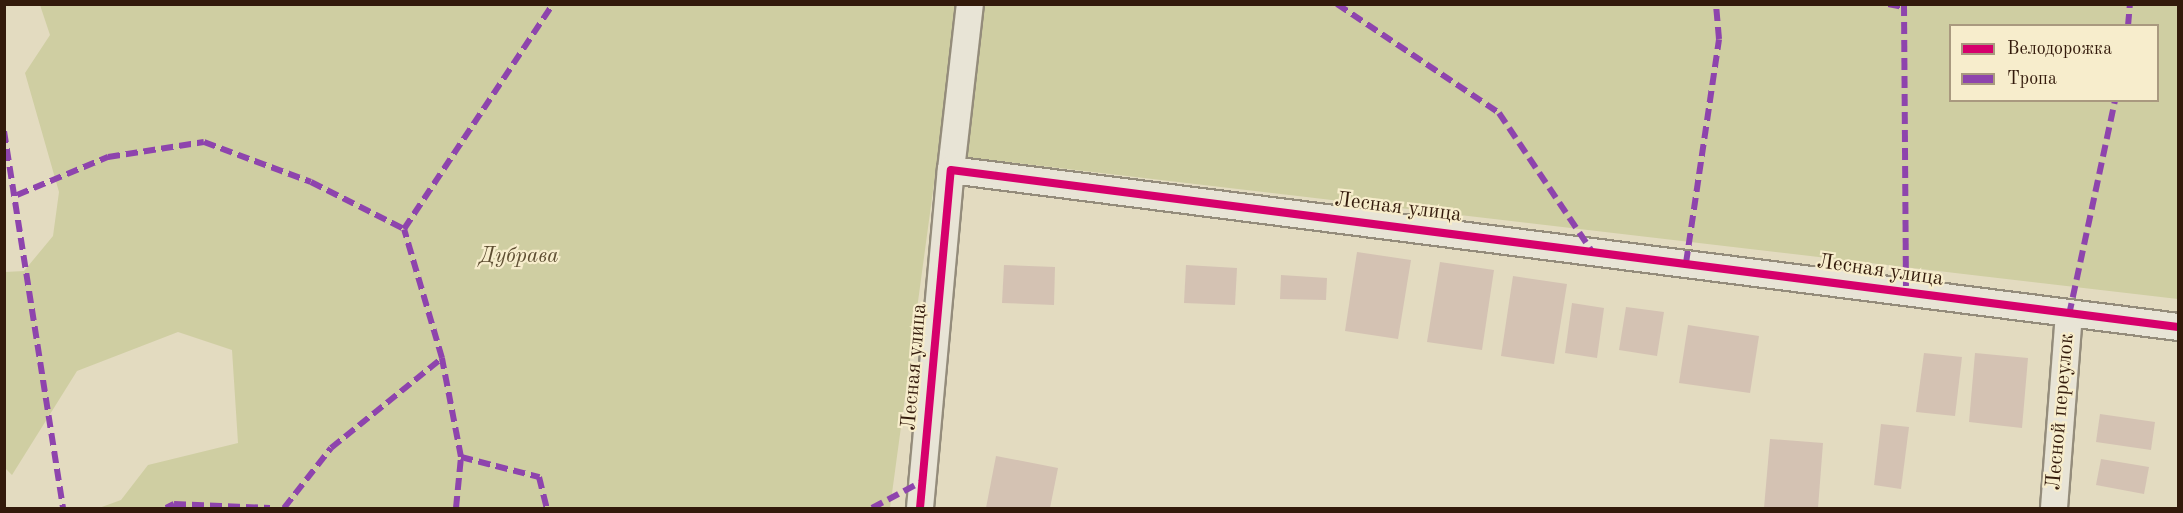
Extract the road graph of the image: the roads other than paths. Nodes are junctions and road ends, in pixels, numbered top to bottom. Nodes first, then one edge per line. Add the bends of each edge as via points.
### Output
1 (970, 4) edge
2 (951, 170) junction
3 (2069, 315) junction
4 (2178, 327) edge
5 (920, 508) edge
6 (2054, 508) edge

1 - 2 street
2 - 3 street, Лесная улица
2 - 5 street, Лесная улица
3 - 4 street, Лесная улица
3 - 6 street, Лесной переулок

